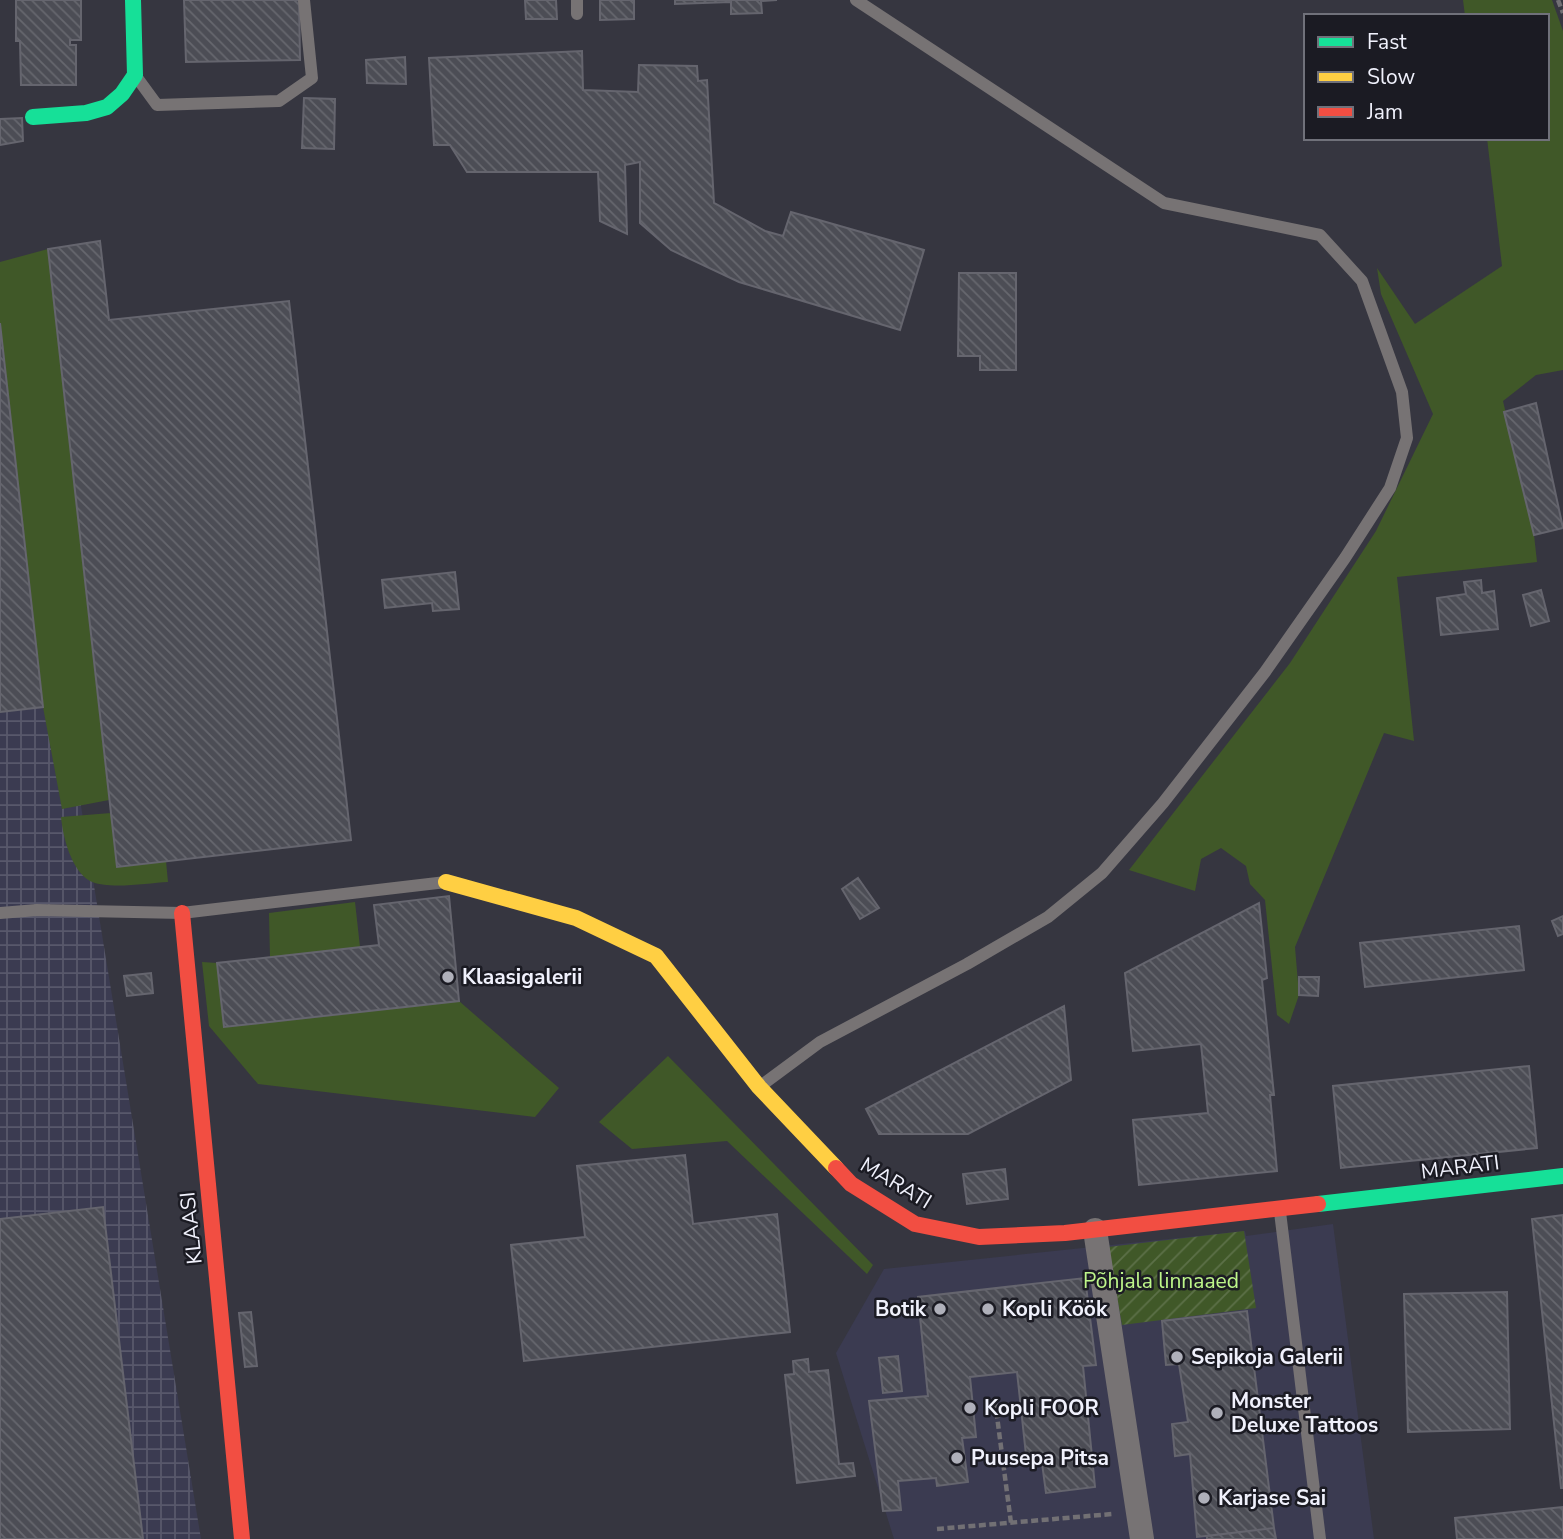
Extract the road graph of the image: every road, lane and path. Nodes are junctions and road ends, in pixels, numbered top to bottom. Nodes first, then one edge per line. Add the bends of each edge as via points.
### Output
1 (134, 0) edge
2 (304, 0) edge
3 (577, 0) edge
4 (856, 0) edge
5 (1558, 0) edge
6 (1563, 13) edge
7 (577, 14) dead end
8 (135, 75) junction
9 (33, 117) dead end
10 (446, 882) joint
11 (0, 913) edge
12 (182, 913) junction
13 (758, 1087) junction
14 (1563, 1176) edge
15 (1280, 1208) junction
16 (1094, 1230) junction
17 (995, 1401) dead end
18 (1138, 1512) junction
19 (1011, 1522) junction
20 (937, 1529) dead end
21 (242, 1539) edge
22 (1142, 1539) edge
23 (1320, 1539) edge

1 - 8 street
2 - 8 lane via 312,78 279,101 157,104
3 - 7 lane
4 - 13 lane via 1164,202 1320,235 1362,281 1402,392 1407,438 1390,488 1345,558 1265,672 1102,873 1048,917 820,1042
5 - 6 path
8 - 9 street via 107,107
10 - 12 lane
10 - 13 street, MARATI via 576,918 656,956
11 - 12 lane
12 - 21 street, KLAASI
13 - 16 street, MARATI via 851,1184 915,1224 979,1237
14 - 15 street, MARATI
15 - 16 street, MARATI
15 - 23 lane
16 - 18 street
17 - 19 path
18 - 19 path
18 - 22 street
19 - 20 path

